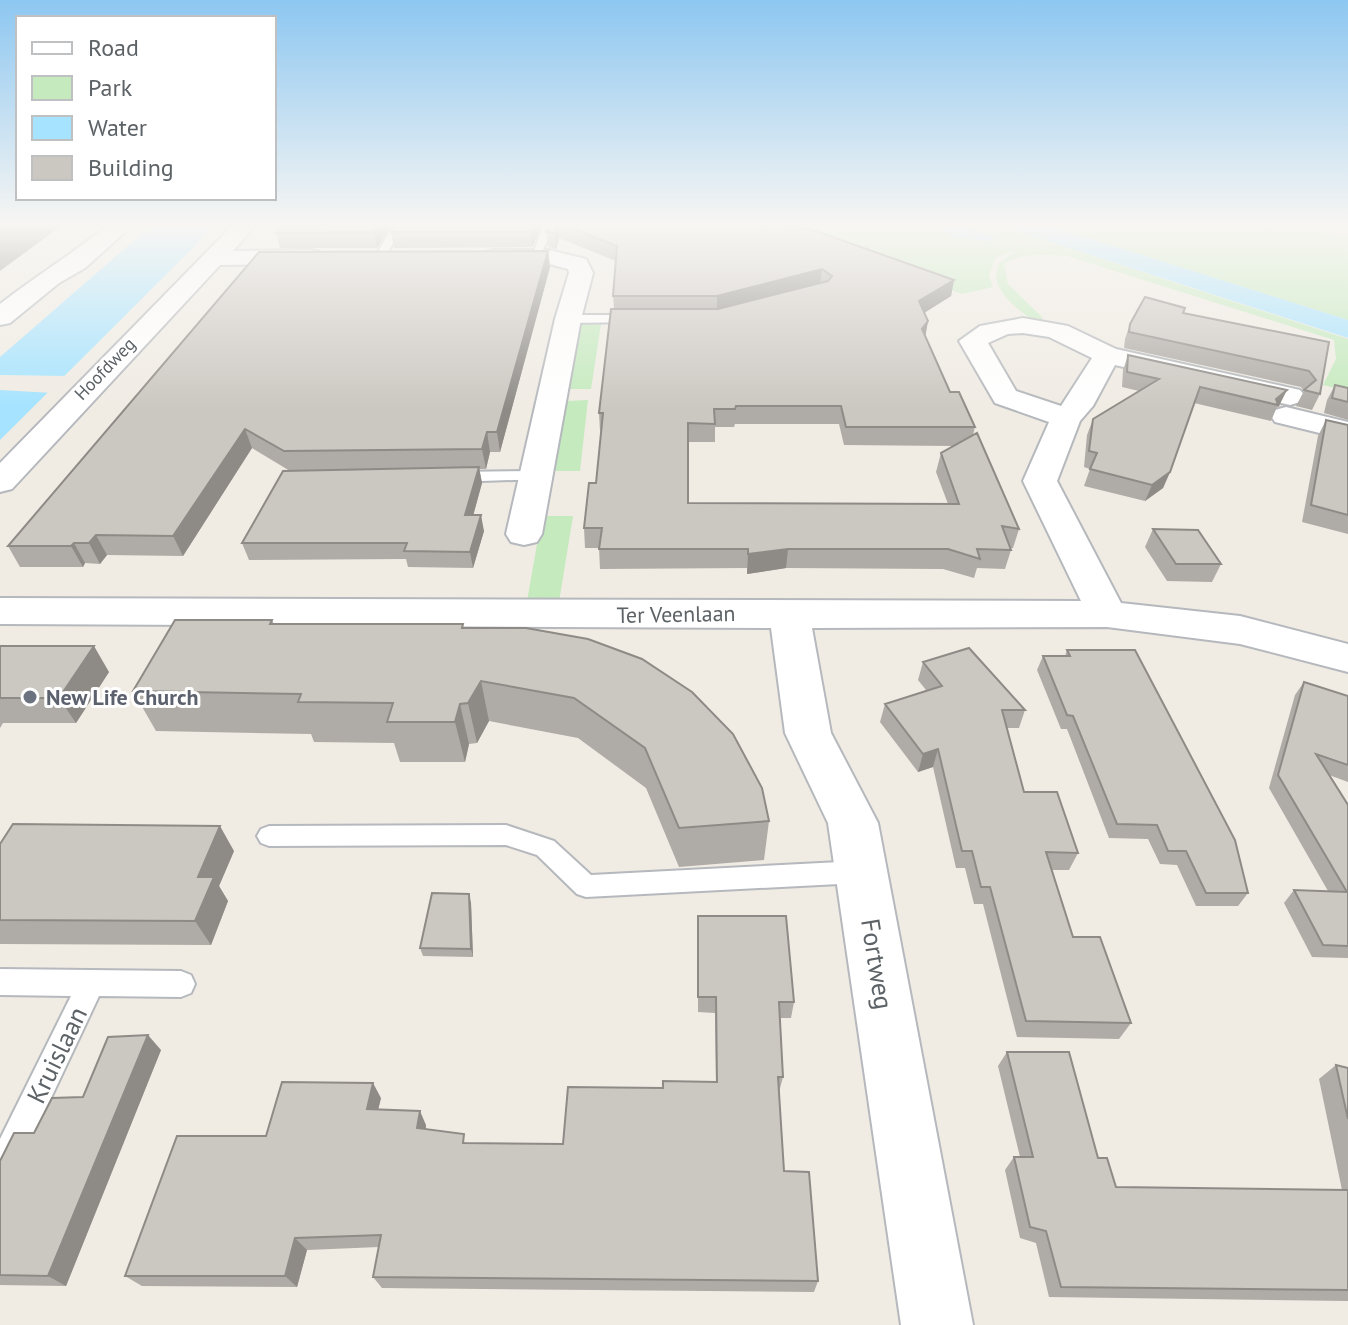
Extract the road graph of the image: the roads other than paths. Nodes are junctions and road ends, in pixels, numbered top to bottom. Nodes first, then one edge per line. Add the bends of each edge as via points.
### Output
1 (40, 286) edge
2 (55, 286) edge
3 (186, 286) edge
4 (577, 286) edge
5 (0, 317) edge
6 (568, 319) junction
7 (653, 319) edge
8 (0, 328) edge
9 (1107, 355) junction
10 (1066, 418) junction
11 (1348, 431) edge
12 (537, 476) junction
13 (429, 477) edge
14 (0, 482) edge
15 (524, 534) dead end
16 (0, 611) edge
17 (789, 612) junction
18 (1107, 614) junction
19 (1348, 658) edge
20 (269, 836) dead end
21 (861, 872) junction
22 (0, 982) edge
23 (92, 982) junction
24 (181, 984) dead end
25 (0, 1172) edge
26 (937, 1325) edge

1 - 5 street
2 - 8 street
3 - 14 street, Hoofdweg
4 - 6 street
6 - 7 lane
6 - 12 street
9 - 10 street
9 - 10 street via 1087,342 1028,325 996,328 973,341 1005,397
9 - 11 street via 1288,406
10 - 18 street via 1040,481
12 - 13 lane
12 - 15 street
16 - 17 street, Ter Veenlaan
17 - 18 street, Ter Veenlaan
17 - 21 street, Fortweg via 808,733 853,823
18 - 19 street, Ter Veenlaan via 1240,630
20 - 21 lane via 506,835 545,848 586,886
21 - 26 street, Fortweg
22 - 23 lane, Kruislaan
23 - 24 lane, Kruislaan
23 - 25 lane, Kruislaan

